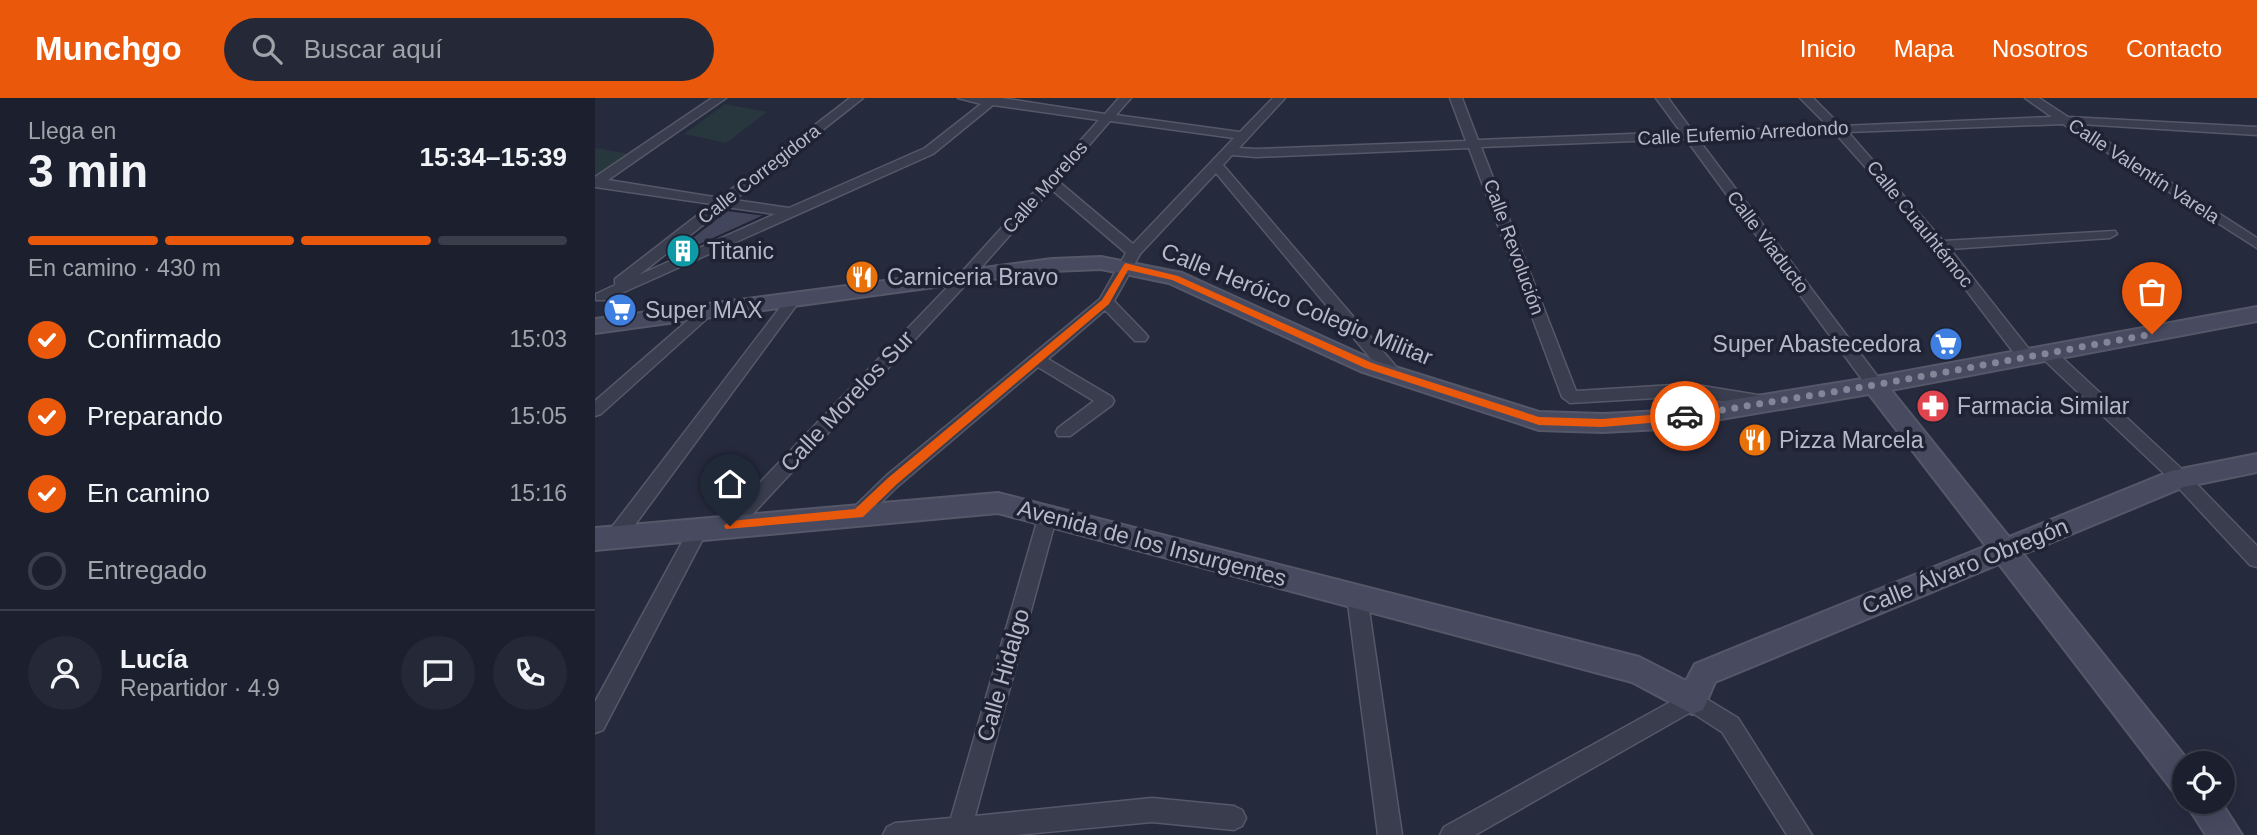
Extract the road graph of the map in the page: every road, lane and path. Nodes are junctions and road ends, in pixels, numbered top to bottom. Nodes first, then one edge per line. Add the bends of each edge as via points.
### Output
1 (720, 98) edge
2 (857, 98) edge
3 (964, 98) edge
4 (1125, 98) edge
5 (1279, 98) edge
6 (1456, 98) edge
7 (1662, 98) edge
8 (1806, 98) edge
9 (2031, 98) edge
10 (993, 100) edge
11 (1107, 118) junction
12 (2065, 120) junction
13 (1839, 129) junction
14 (2257, 131) edge
15 (1243, 136) junction
16 (1690, 136) junction
17 (1477, 145) junction
18 (1229, 151) junction
19 (1216, 165) junction
20 (1051, 181) junction
21 (595, 183) edge
22 (722, 202) junction
23 (792, 213) junction
24 (2110, 234) dead end
25 (2257, 244) edge
26 (1940, 245) junction
27 (1130, 259) junction
28 (965, 277) junction
29 (598, 299) edge
30 (793, 300) junction
31 (1106, 302) junction
32 (707, 311) junction
33 (2257, 314) edge
34 (595, 326) edge
35 (1140, 337) dead end
36 (2037, 355) junction
37 (1037, 359) junction
38 (1393, 373) junction
39 (1875, 385) junction
40 (1570, 397) joint
41 (1767, 402) junction
42 (595, 410) edge
43 (1064, 432) dead end
44 (2257, 463) edge
45 (2180, 478) junction
46 (858, 514) junction
47 (1048, 515) junction
48 (730, 526) junction
49 (699, 529) junction
50 (605, 538) edge
51 (2006, 550) junction
52 (2257, 559) edge
53 (1357, 596) junction
54 (1692, 700) junction
55 (595, 723) edge
56 (2172, 764) edge
57 (2209, 814) edge
58 (1234, 818) dead end
59 (959, 831) edge
60 (895, 835) edge
61 (1390, 835) edge
62 (1452, 835) edge
63 (1800, 835) edge
64 (2226, 835) edge

1 - 21 street
2 - 22 street, Calle Corregidora
3 - 10 street
4 - 11 street, Calle Morelos
5 - 15 street
6 - 17 street, Calle Revolución
7 - 16 street, Calle Viaducto
8 - 13 street, Calle Cuauhtémoc
9 - 12 street, Calle Valentín Varela
10 - 11 street
10 - 23 street via 929,150
11 - 15 street
11 - 20 street, Calle Morelos
12 - 13 street, Calle Eufemio Arredondo
12 - 14 street, Calle Eufemio Arredondo
12 - 25 street, Calle Valentín Varela
13 - 16 street, Calle Eufemio Arredondo
13 - 26 street, Calle Cuauhtémoc
15 - 18 street
16 - 17 street, Calle Eufemio Arredondo
16 - 39 street, Calle Viaducto
17 - 18 street, Calle Eufemio Arredondo
17 - 40 street, Calle Revolución
18 - 19 street
19 - 27 street
19 - 38 street
20 - 27 street
20 - 28 street, Calle Morelos
21 - 22 street
22 - 23 street
22 - 29 street, Calle Corregidora
23 - 29 street
24 - 26 street
26 - 36 street, Calle Cuauhtémoc
27 - 28 street, Calle Heróico Colegio Militar
27 - 31 street
27 - 38 street, Calle Heróico Colegio Militar via 1368,366
28 - 30 street, Calle Heróico Colegio Militar
28 - 48 street, Calle Morelos Sur
30 - 32 street, Calle Heróico Colegio Militar
30 - 50 street
31 - 35 street
31 - 37 street
32 - 34 street, Calle Heróico Colegio Militar
32 - 42 street
33 - 36 street, Calle Heróico Colegio Militar
36 - 39 street, Calle Heróico Colegio Militar
36 - 45 street, Calle Cuauhtémoc
37 - 43 street via 1106,401
37 - 46 street
38 - 41 street, Calle Heróico Colegio Militar via 1539,421 1662,420
39 - 41 street, Calle Heróico Colegio Militar
39 - 51 street
40 - 41 street, Calle Heróico Colegio Militar via 1690,390
44 - 45 street, Calle Álvaro Obregón
45 - 51 street, Calle Álvaro Obregón
45 - 52 street, Calle Cuauhtémoc
46 - 47 street, Avenida de los Insurgentes via 998,503
46 - 48 street, Avenida de los Insurgentes
47 - 53 street, Avenida de los Insurgentes
47 - 59 street, Calle Hidalgo
48 - 49 street, Avenida de los Insurgentes
49 - 50 street, Avenida de los Insurgentes
49 - 55 street
51 - 54 street, Calle Álvaro Obregón via 1705,673
51 - 56 street
53 - 54 street, Avenida de los Insurgentes via 1639,670
53 - 61 street
54 - 62 street
54 - 63 street via 1730,725
57 - 64 street
58 - 59 street via 1152,810
59 - 60 street

